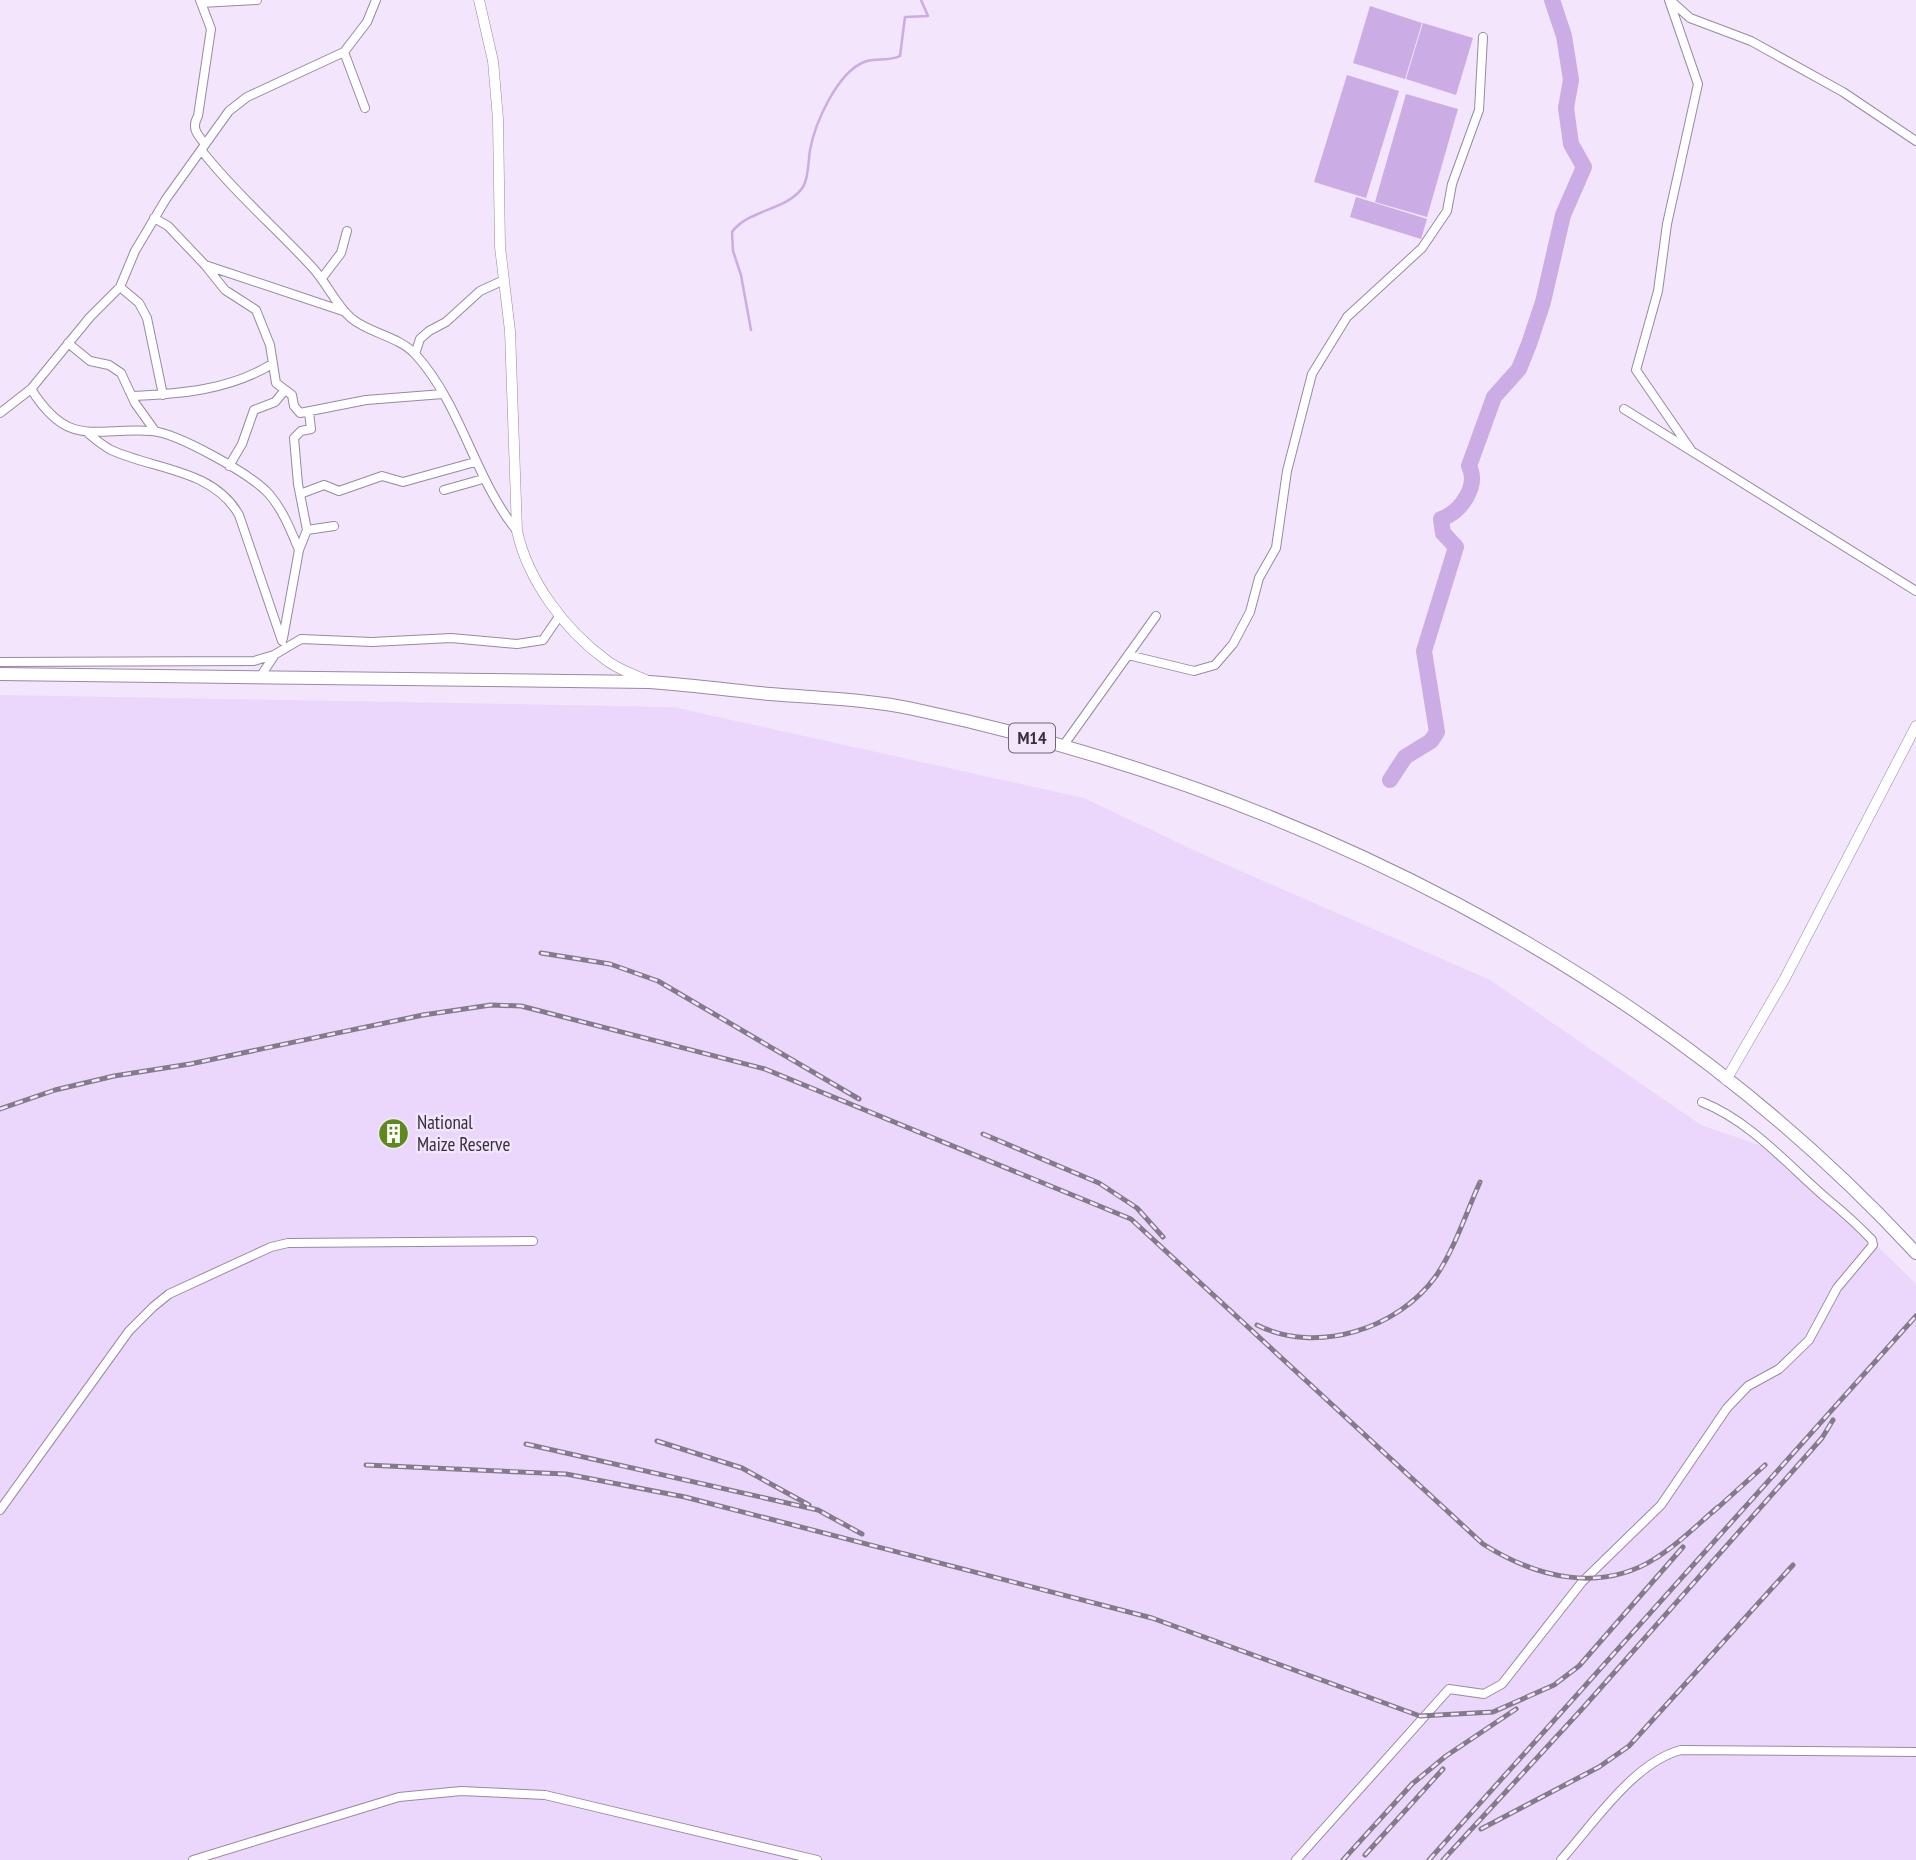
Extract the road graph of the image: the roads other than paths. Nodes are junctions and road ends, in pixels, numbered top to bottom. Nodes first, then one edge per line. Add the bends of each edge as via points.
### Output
1 (257, 0) edge
2 (376, 0) edge
3 (479, 0) edge
4 (1669, 0) edge
5 (200, 1) edge
6 (1483, 37) dead end
7 (344, 52) junction
8 (365, 108) dead end
9 (1916, 141) edge
10 (203, 148) junction
11 (154, 218) junction
12 (347, 231) dead end
13 (205, 265) junction
14 (323, 278) junction
15 (504, 280) junction
16 (120, 287) junction
17 (344, 311) junction
18 (68, 343) junction
19 (415, 354) junction
20 (272, 364) junction
21 (31, 390) junction
22 (285, 390) junction
23 (443, 394) junction
24 (163, 395) junction
25 (132, 396) junction
26 (1624, 409) dead end
27 (309, 412) junction
28 (0, 413) edge
29 (155, 431) junction
30 (89, 434) junction
31 (1691, 450) junction
32 (475, 462) junction
33 (229, 466) junction
34 (483, 479) junction
35 (444, 489) dead end
36 (300, 494) junction
37 (334, 526) dead end
38 (307, 530) junction
39 (517, 531) junction
40 (299, 550) junction
41 (1916, 590) edge
42 (560, 615) junction
43 (1156, 615) dead end
44 (282, 641) junction
45 (274, 655) junction
46 (1128, 655) junction
47 (0, 662) edge
48 (0, 674) edge
49 (260, 677) junction
50 (649, 682) junction
51 (1916, 726) edge
52 (1063, 746) junction
53 (1726, 1080) junction
54 (1702, 1102) dead end
55 (533, 1241) dead end
56 (1916, 1253) edge
57 (0, 1510) edge
58 (1916, 1752) edge
59 (788, 1857) edge
60 (193, 1860) edge
61 (817, 1860) edge
62 (1296, 1860) edge
63 (1561, 1860) edge

1 - 5 street
2 - 7 street via 367,22
3 - 15 street via 494,73
4 - 9 street via 1690,18 1751,41 1843,92
4 - 31 street via 1698,85 1667,224 1658,291 1636,370
5 - 10 street via 211,29 194,123
6 - 46 street via 1479,110 1452,184 1447,212 1422,248 1347,317 1312,374 1289,460 1276,548 1258,578 1250,612 1233,644 1215,665 1194,671
7 - 8 street
7 - 10 street via 247,97 229,111
10 - 11 street
10 - 14 street
11 - 13 street via 168,226
11 - 16 street
12 - 14 street via 341,253
13 - 17 street
13 - 20 street via 225,290 256,310
14 - 17 street
15 - 19 street via 480,291 429,331 420,339
15 - 39 street
16 - 18 street
16 - 24 street via 139,303 147,318
17 - 19 street
18 - 21 street
18 - 25 street via 90,361 121,373
19 - 23 street
20 - 22 street via 276,383
20 - 24 street via 208,389
21 - 28 street
21 - 30 street via 55,421
22 - 27 street via 300,414
22 - 33 street via 275,402 254,410
23 - 27 street via 366,400
23 - 32 street
24 - 25 street
25 - 29 street
26 - 31 street
27 - 36 street via 311,429 295,438
29 - 30 street
29 - 33 street
30 - 44 street via 110,449 207,482 231,501
31 - 41 street
32 - 34 street
32 - 36 street via 402,482 382,476 339,491 324,485
33 - 40 street via 268,493
34 - 35 street
34 - 39 street
36 - 38 street
37 - 38 street
38 - 40 street
39 - 42 street via 533,573
40 - 44 street
42 - 45 street via 542,640 517,644 450,638 302,639
42 - 50 street via 608,662
43 - 46 street
44 - 45 street
45 - 47 street via 254,661
45 - 49 street
46 - 52 street
48 - 49 highway, M14
49 - 50 highway, M14
50 - 52 highway, M14 via 910,708
51 - 53 street via 1784,980
52 - 53 highway, M14 via 1159,773 1410,878 1564,965
53 - 56 highway, M14 via 1810,1151
54 - 62 street via 1778,1153 1850,1216 1873,1245 1837,1288 1809,1340 1779,1369 1748,1386 1727,1408 1661,1505 1582,1582 1502,1684 1484,1694 1449,1689
55 - 57 street via 288,1244 271,1247 169,1294 129,1331
58 - 63 street via 1681,1749 1654,1761 1633,1780
59 - 60 street via 545,1795 461,1791 380,1802
59 - 61 street

